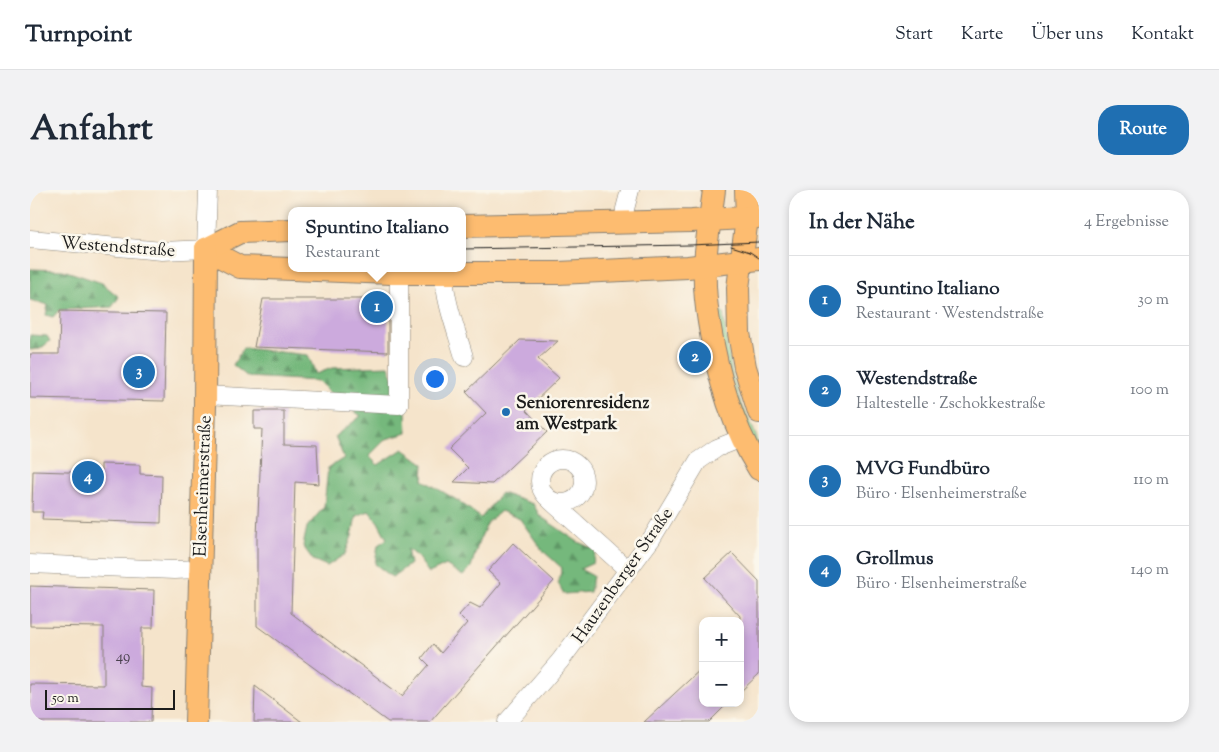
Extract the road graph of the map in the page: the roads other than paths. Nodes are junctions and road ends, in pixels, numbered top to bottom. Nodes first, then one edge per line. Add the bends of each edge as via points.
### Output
1 (208, 190) edge
2 (630, 190) edge
3 (714, 190) edge
4 (746, 190) edge
5 (624, 222) junction
6 (750, 224) edge
7 (466, 226) edge
8 (709, 228) junction
9 (288, 230) edge
10 (30, 239) edge
11 (206, 249) junction
12 (750, 260) edge
13 (704, 266) junction
14 (288, 270) edge
15 (355, 272) edge
16 (399, 273) junction
17 (444, 274) junction
18 (464, 357) dead end
19 (205, 395) junction
20 (759, 412) edge
21 (742, 438) junction
22 (759, 469) edge
23 (578, 498) junction
24 (551, 501) junction
25 (569, 518) junction
26 (30, 564) edge
27 (200, 569) junction
28 (628, 570) junction
29 (196, 722) edge
30 (507, 722) edge

1 - 11 street
2 - 5 street
3 - 8 main road
4 - 6 main road
5 - 7 main road
5 - 8 main road
6 - 8 main road
6 - 12 main road
8 - 13 main road
9 - 11 main road, Westendstraße via 240,232
10 - 11 street, Westendstraße via 162,251
11 - 14 main road via 240,267
11 - 19 main road, Elsenheimerstraße
12 - 13 main road
12 - 20 main road via 738,288 741,347
13 - 17 main road via 558,273
13 - 21 main road via 717,367 727,404
15 - 16 main road
16 - 17 main road
16 - 19 street via 399,405
17 - 18 street via 445,290
19 - 27 main road, Elsenheimerstraße
21 - 22 main road
21 - 28 street, Hauzenberger Straße via 698,461 652,538
23 - 24 street via 565,504
23 - 24 street via 585,484 584,476 576,464 562,459 547,464 540,477 542,491
23 - 25 street
24 - 25 street
25 - 28 street
26 - 27 street
27 - 29 main road, Elsenheimerstraße
28 - 30 street, Hauzenberger Straße via 560,661

